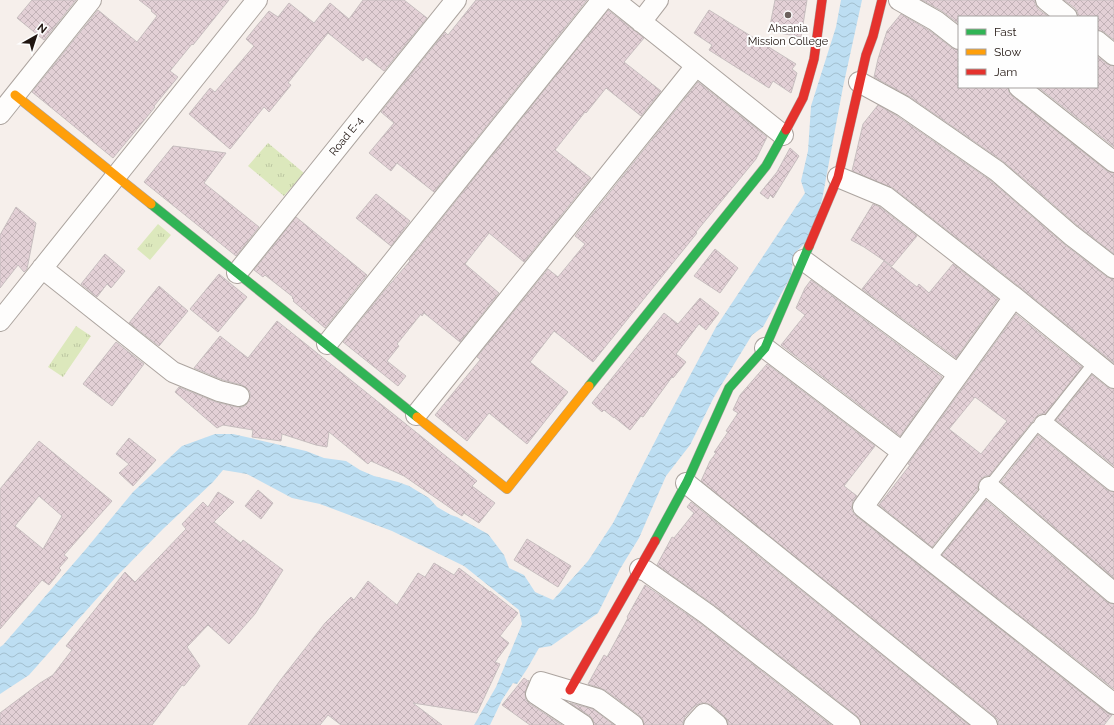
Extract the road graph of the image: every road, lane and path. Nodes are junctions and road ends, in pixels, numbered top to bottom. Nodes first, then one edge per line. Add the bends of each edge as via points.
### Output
1 (91, 0) edge
2 (257, 0) edge
3 (456, 0) edge
4 (602, 0) edge
5 (614, 0) edge
6 (658, 0) edge
7 (822, 0) edge
8 (882, 0) edge
9 (900, 0) edge
10 (1046, 0) edge
11 (1066, 16) edge
12 (641, 22) junction
13 (958, 38) edge
14 (1098, 42) edge
15 (1114, 54) edge
16 (696, 66) junction
17 (859, 82) junction
18 (1020, 88) edge
19 (15, 95) junction
20 (0, 114) edge
21 (783, 135) junction
22 (1114, 162) edge
23 (116, 176) junction
24 (838, 177) junction
25 (803, 260) junction
26 (42, 268) junction
27 (1114, 268) edge
28 (237, 273) junction
29 (1014, 297) junction
30 (0, 321) edge
31 (326, 344) junction
32 (764, 348) junction
33 (1094, 362) junction
34 (958, 374) junction
35 (1114, 378) edge
36 (239, 396) dead end
37 (416, 415) junction
38 (1044, 424) junction
39 (902, 452) junction
40 (1114, 481) edge
41 (686, 483) junction
42 (989, 487) junction
43 (930, 560) junction
44 (640, 569) junction
45 (1114, 593) edge
46 (570, 690) junction
47 (1114, 704) edge
48 (584, 725) edge
49 (633, 725) edge
50 (694, 725) edge
51 (717, 725) edge
52 (850, 725) edge
53 (987, 725) edge

1 - 19 street
2 - 23 street
3 - 28 street, Road E-4
4 - 31 street
5 - 12 street
6 - 12 street
7 - 21 street via 814,59 803,98
8 - 17 street
9 - 13 street via 936,21
10 - 11 street
12 - 16 street
14 - 15 street
16 - 21 street
16 - 37 street
17 - 24 street
17 - 27 street via 904,106 997,171 1071,235
18 - 22 street
19 - 20 street
19 - 23 street
21 - 37 street via 766,166 507,489
23 - 26 street
23 - 28 street
24 - 25 street
24 - 29 street via 886,197
25 - 32 street
25 - 34 street
26 - 30 street
26 - 36 street via 173,372 218,391
28 - 31 street
29 - 33 street
29 - 34 street
31 - 37 street
32 - 39 street
32 - 41 street via 729,388
33 - 35 street
33 - 38 lane
34 - 39 street
38 - 40 street
38 - 42 lane via 1036,427
39 - 43 street via 863,507
41 - 44 street
41 - 53 street
42 - 43 lane
42 - 45 street
43 - 47 street
44 - 46 street
44 - 52 street via 707,614
46 - 48 street via 540,682 536,694
46 - 49 street via 598,699
50 - 51 street via 704,714

